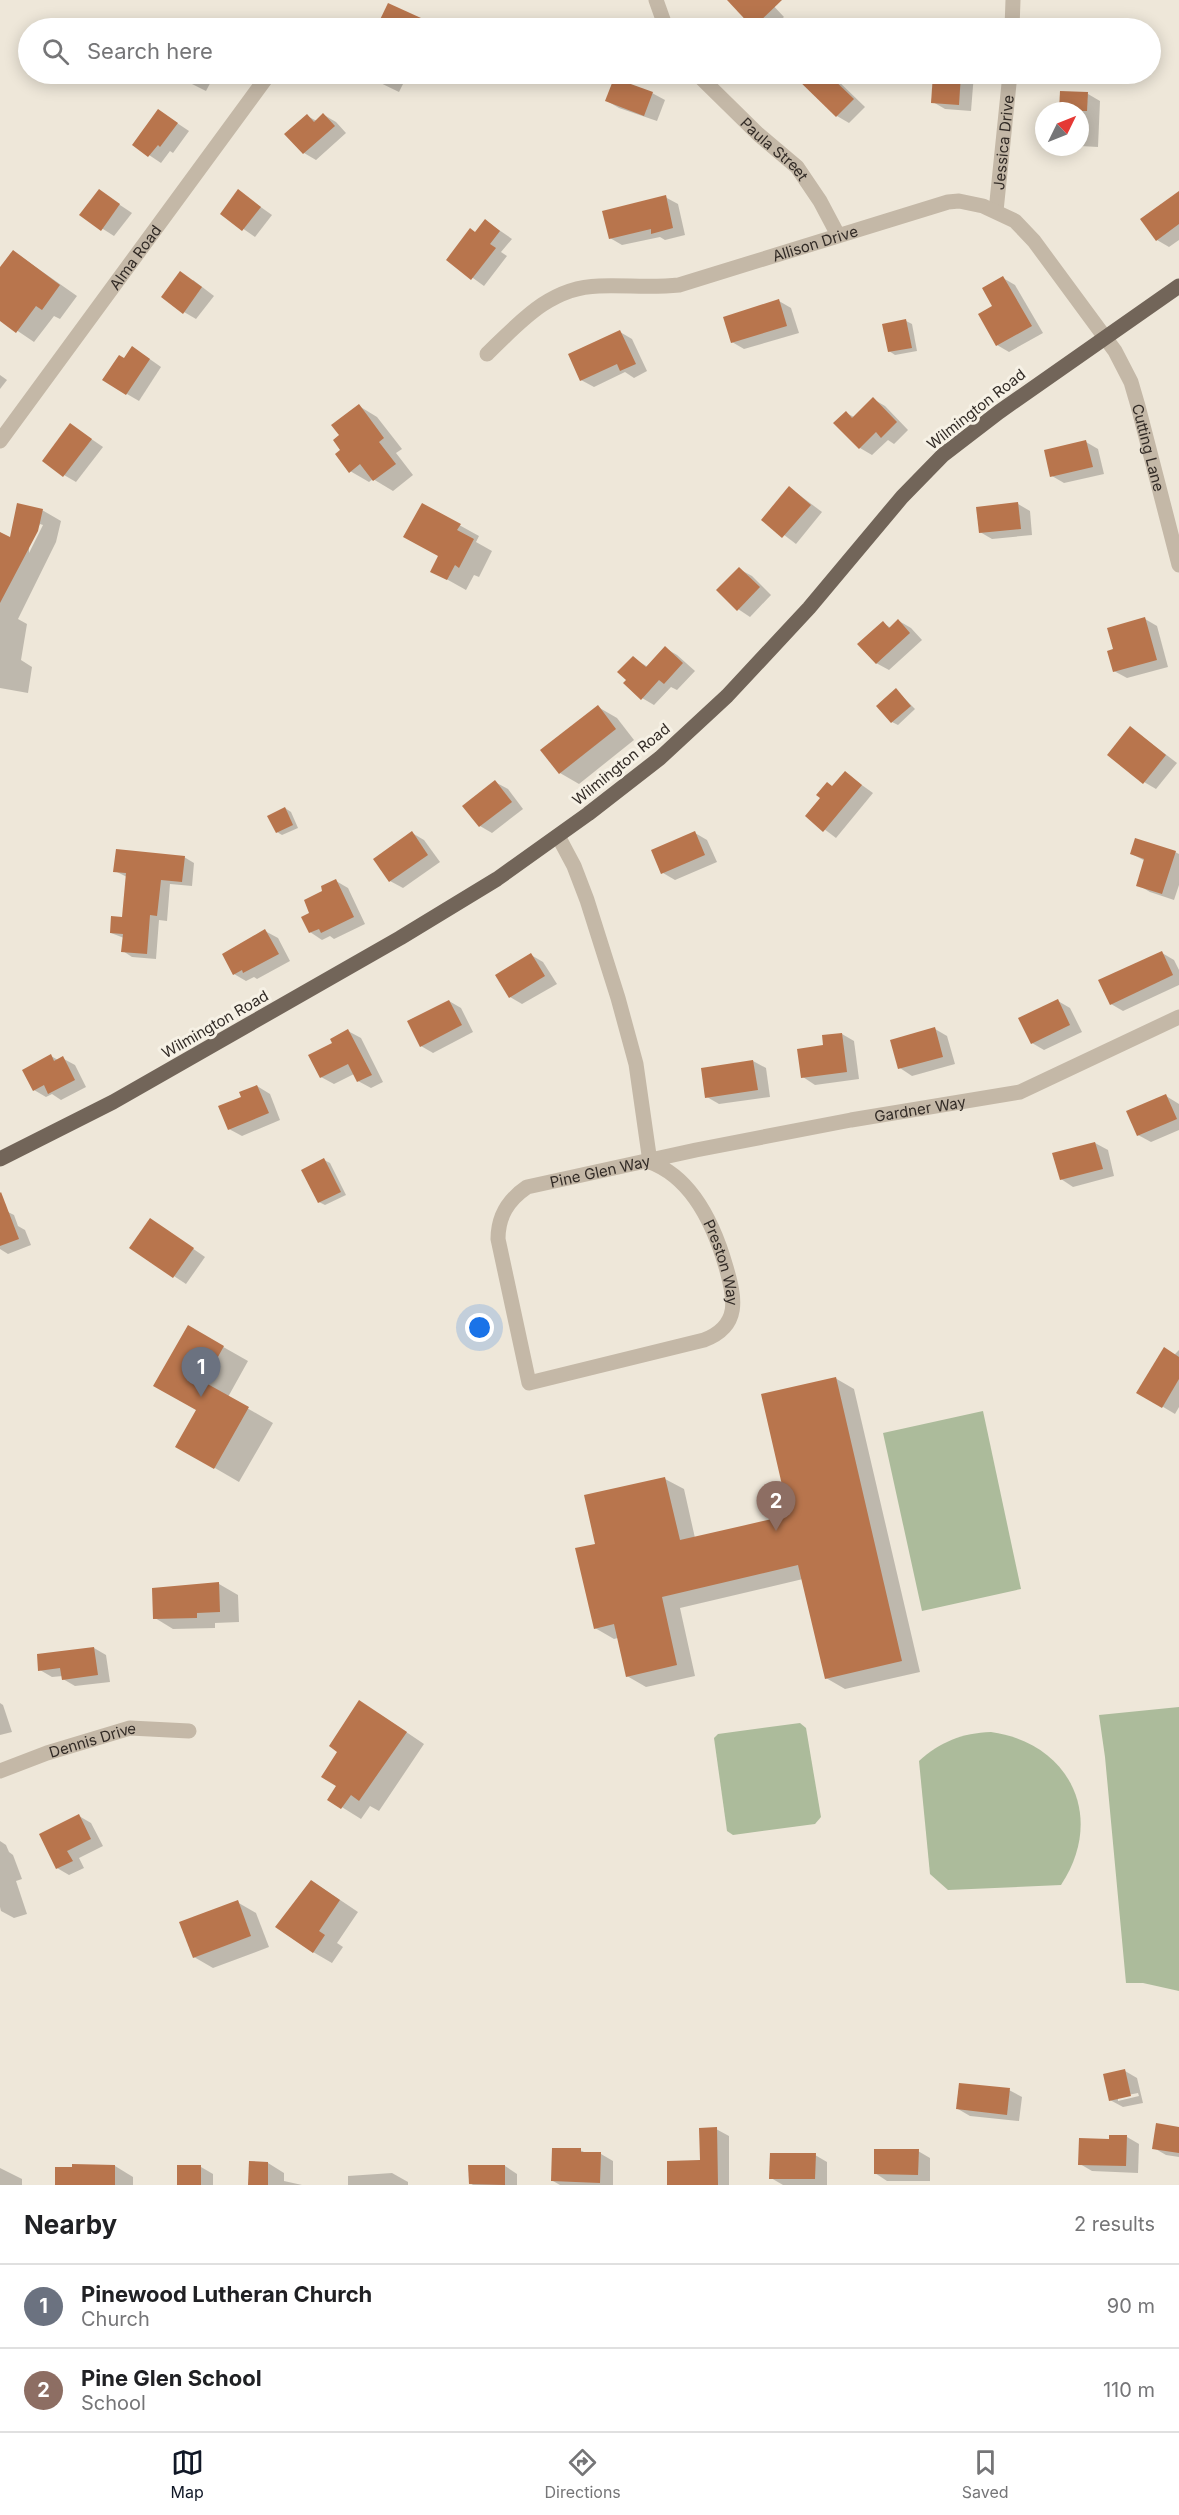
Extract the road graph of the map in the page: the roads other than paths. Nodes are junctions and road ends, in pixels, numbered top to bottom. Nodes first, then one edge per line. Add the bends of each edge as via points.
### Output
1 (656, 0) edge
2 (1013, 0) edge
3 (662, 18) edge
4 (1012, 18) edge
5 (263, 84) edge
6 (708, 84) edge
7 (1009, 84) edge
8 (996, 211) junction
9 (838, 235) junction
10 (1179, 286) edge
11 (1104, 337) junction
12 (487, 354) dead end
13 (0, 441) edge
14 (1179, 565) edge
15 (558, 836) junction
16 (1179, 1017) edge
17 (0, 1159) edge
18 (650, 1162) junction
19 (529, 1383) joint
20 (189, 1731) dead end
21 (0, 1772) edge

1 - 3 street
2 - 4 street
5 - 13 street, Alma Road
6 - 9 street, Paula Street via 797,167
7 - 8 street, Jessica Drive
8 - 9 street, Allison Drive via 971,203 948,202
8 - 11 street, Allison Drive via 1015,221 1034,241
9 - 12 street, Allison Drive via 679,285 570,290 537,308
10 - 11 main road, Wilmington Road
11 - 14 street, Cutting Lane via 1120,359 1133,390
11 - 15 main road, Wilmington Road via 943,455 727,696 660,758
15 - 17 main road, Wilmington Road via 451,907 239,1031 72,1124
15 - 18 street, Pine Glen Way via 587,900 621,1009 638,1075
16 - 18 street, Gardner Way via 1020,1092 850,1120
18 - 19 street, Pine Glen Way via 534,1185 515,1195 503,1212 498,1225 499,1246
18 - 19 street, Preston Way via 682,1183 711,1223 733,1291 731,1317 720,1332 704,1340
20 - 21 street, Dennis Drive via 130,1728

